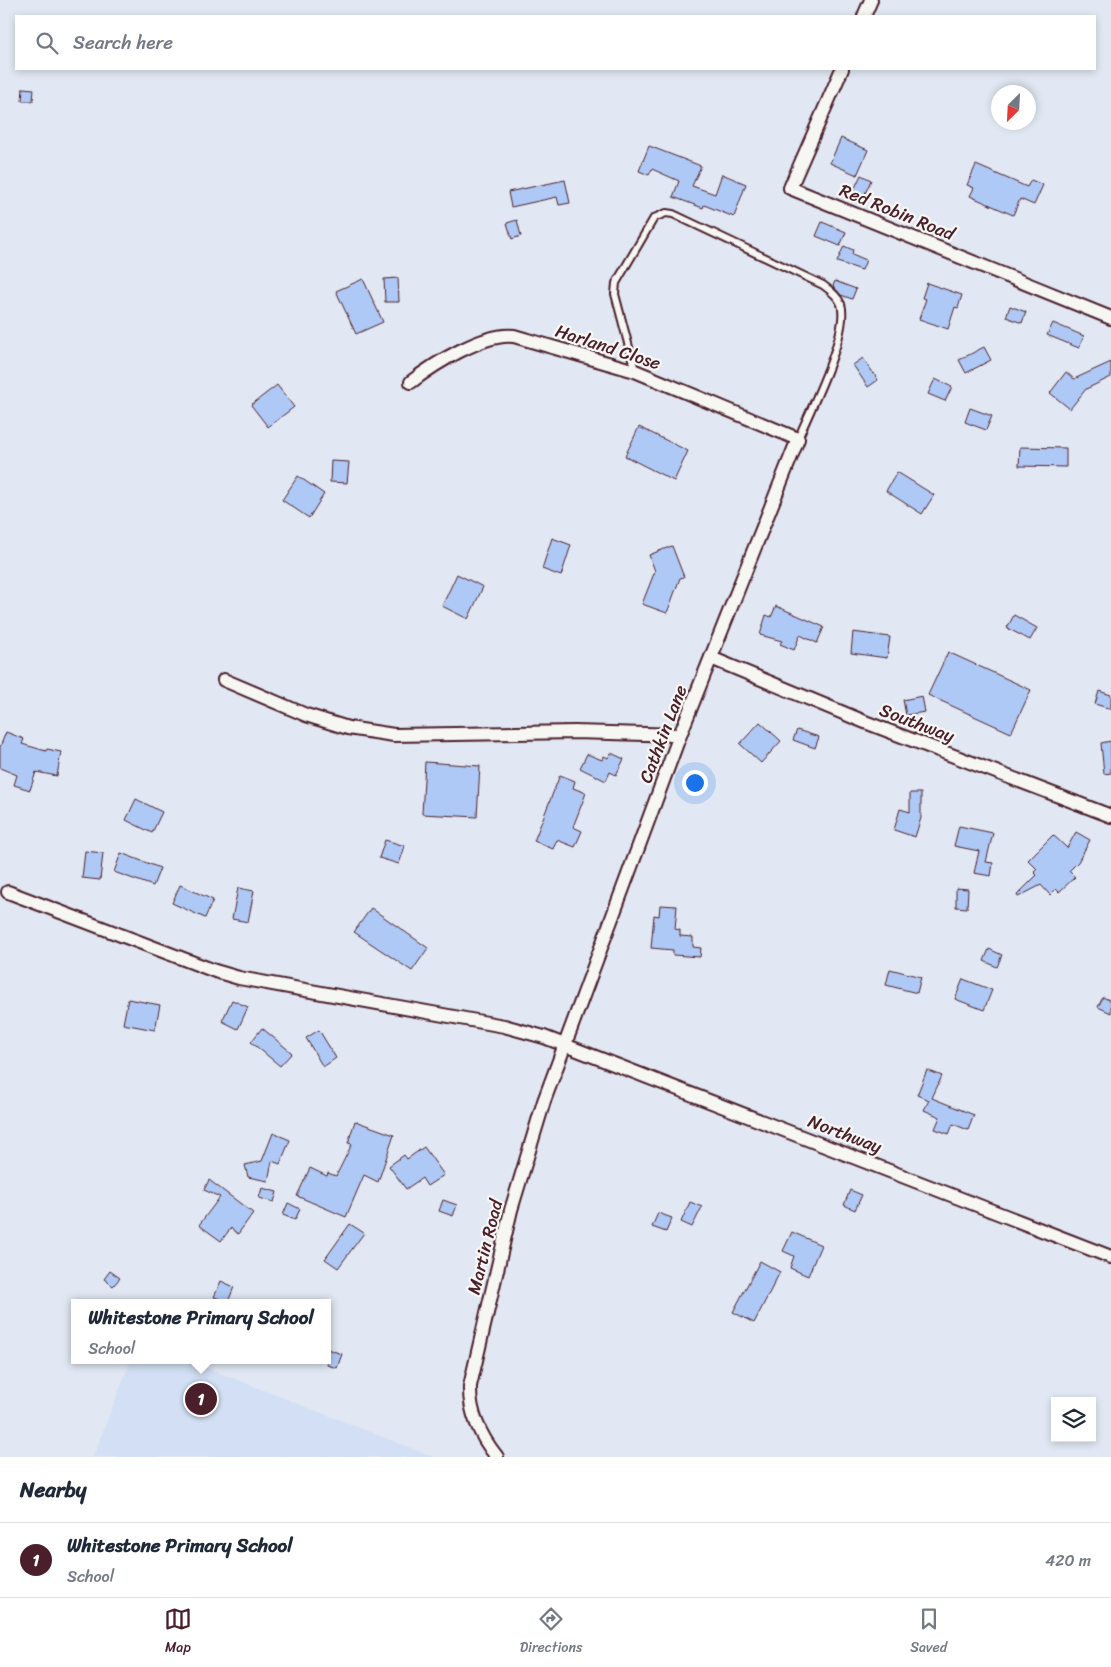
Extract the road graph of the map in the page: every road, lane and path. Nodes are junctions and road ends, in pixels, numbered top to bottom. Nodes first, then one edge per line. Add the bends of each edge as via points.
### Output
1 (871, 0) edge
2 (864, 15) edge
3 (842, 70) edge
4 (1111, 318) edge
5 (635, 371) junction
6 (411, 382) dead end
7 (798, 439) junction
8 (711, 658) junction
9 (224, 680) dead end
10 (680, 735) junction
11 (1111, 816) edge
12 (8, 892) dead end
13 (565, 1044) junction
14 (1111, 1257) edge
15 (497, 1457) edge

1 - 2 street
3 - 4 street, Red Robin Road via 790,188
5 - 6 street, Harland Close via 507,335 488,339 444,360
5 - 7 street, Harland Close
5 - 7 lane via 615,294 616,283 654,218 673,214 823,285 837,297 842,312 840,335
7 - 8 street, Cathkin Lane
8 - 10 street, Cathkin Lane
8 - 11 street, Southway via 865,722
9 - 10 street via 306,715 348,728 394,735 575,732
10 - 13 street, Cathkin Lane
12 - 13 street, Northway via 239,978 504,1026
13 - 14 street, Northway
13 - 15 street, Martin Road via 544,1100 511,1210 470,1386 471,1407 487,1444

